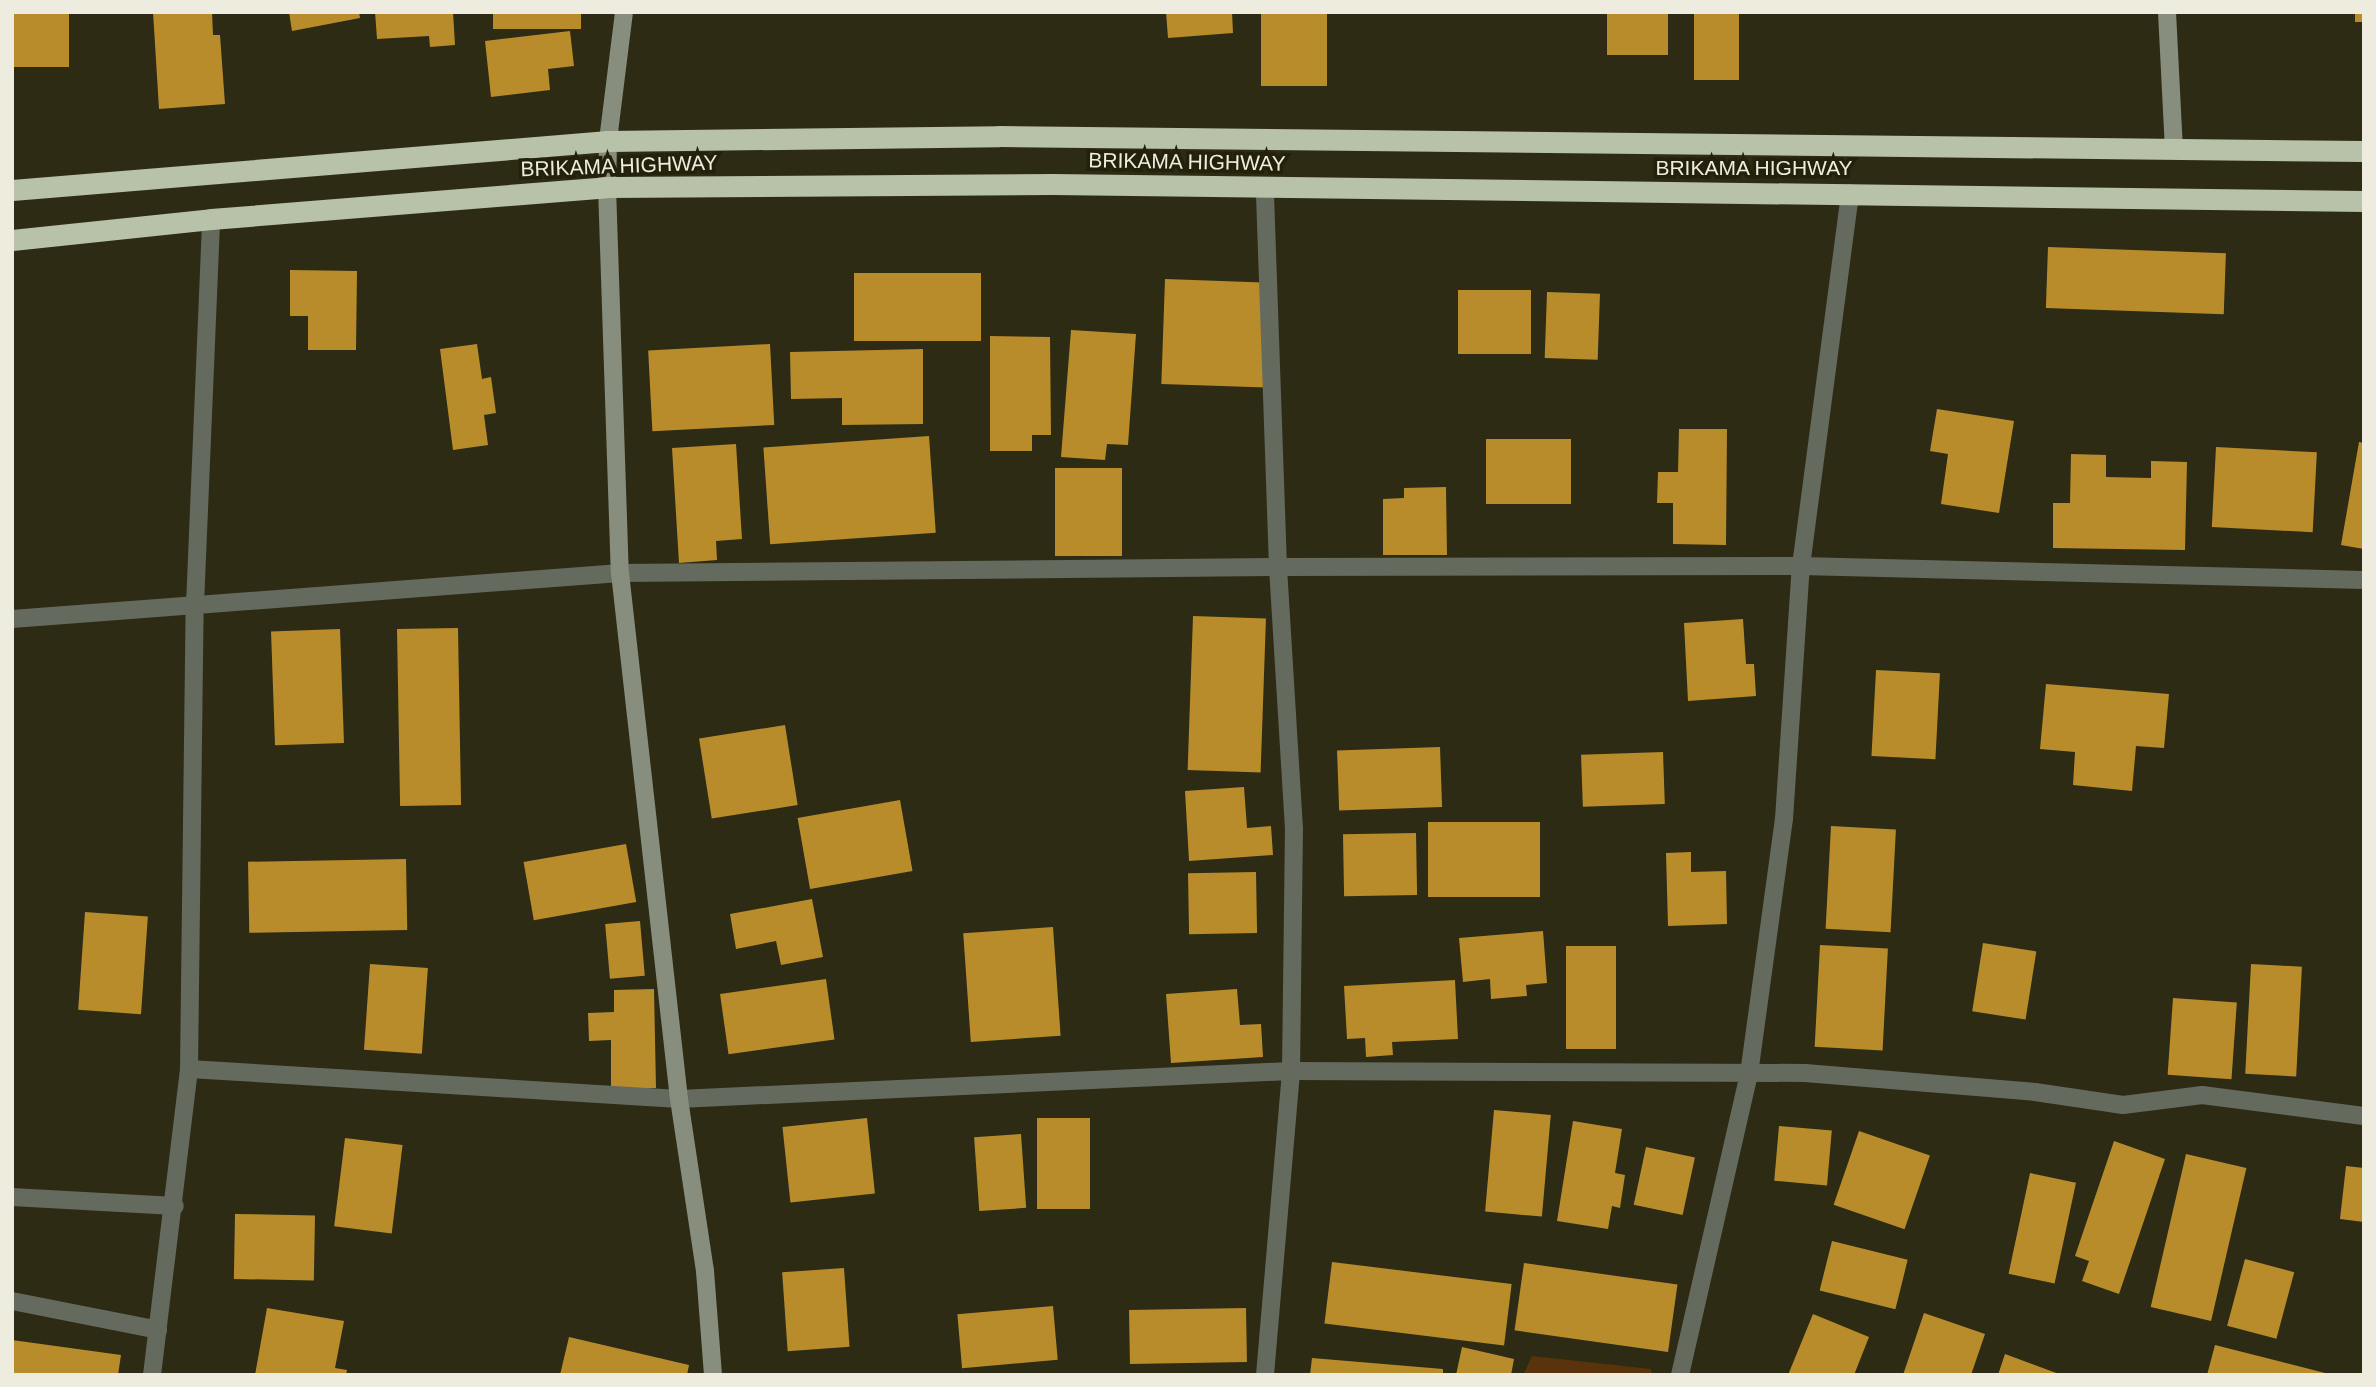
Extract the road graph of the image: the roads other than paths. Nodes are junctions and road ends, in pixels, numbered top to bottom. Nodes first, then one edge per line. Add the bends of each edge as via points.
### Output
1 (624, 12) edge
2 (2167, 12) edge
3 (608, 141) junction
4 (2174, 148) junction
5 (2364, 151) edge
6 (607, 187) junction
7 (1265, 189) junction
8 (12, 190) edge
9 (1850, 193) junction
10 (2364, 201) edge
11 (211, 219) junction
12 (12, 240) edge
13 (1801, 566) junction
14 (1278, 567) junction
15 (620, 573) junction
16 (2364, 580) edge
17 (195, 605) junction
18 (12, 619) edge
19 (189, 1069) junction
20 (1291, 1071) junction
21 (1749, 1074) junction
22 (679, 1099) junction
23 (2364, 1116) edge
24 (12, 1197) edge
25 (175, 1206) junction
26 (12, 1301) edge
27 (158, 1329) junction
28 (152, 1375) edge
29 (713, 1375) edge
30 (1265, 1375) edge
31 (1680, 1375) edge

1 - 3 street
2 - 4 street
3 - 4 highway, BRIKAMA HIGHWAY via 999,136
3 - 6 street
3 - 8 highway, BRIKAMA HIGHWAY
4 - 5 highway, BRIKAMA HIGHWAY
6 - 7 highway, BRIKAMA HIGHWAY via 1052,184
6 - 11 highway, BRIKAMA HIGHWAY
6 - 15 street
7 - 9 highway, BRIKAMA HIGHWAY
7 - 14 street
9 - 10 highway, BRIKAMA HIGHWAY
9 - 13 street
11 - 12 highway, BRIKAMA HIGHWAY
11 - 17 street
13 - 14 street
13 - 16 street
13 - 21 street via 1784,819
14 - 15 street
14 - 20 street via 1294,828
15 - 17 street
15 - 22 street
17 - 18 street
17 - 19 street
19 - 22 street
19 - 25 street
20 - 21 street
20 - 22 street
20 - 30 street
21 - 23 street via 1872,1078 2035,1092 2123,1105 2202,1095
21 - 31 street
22 - 29 street via 705,1271
24 - 25 street
25 - 27 street
26 - 27 street
27 - 28 street

